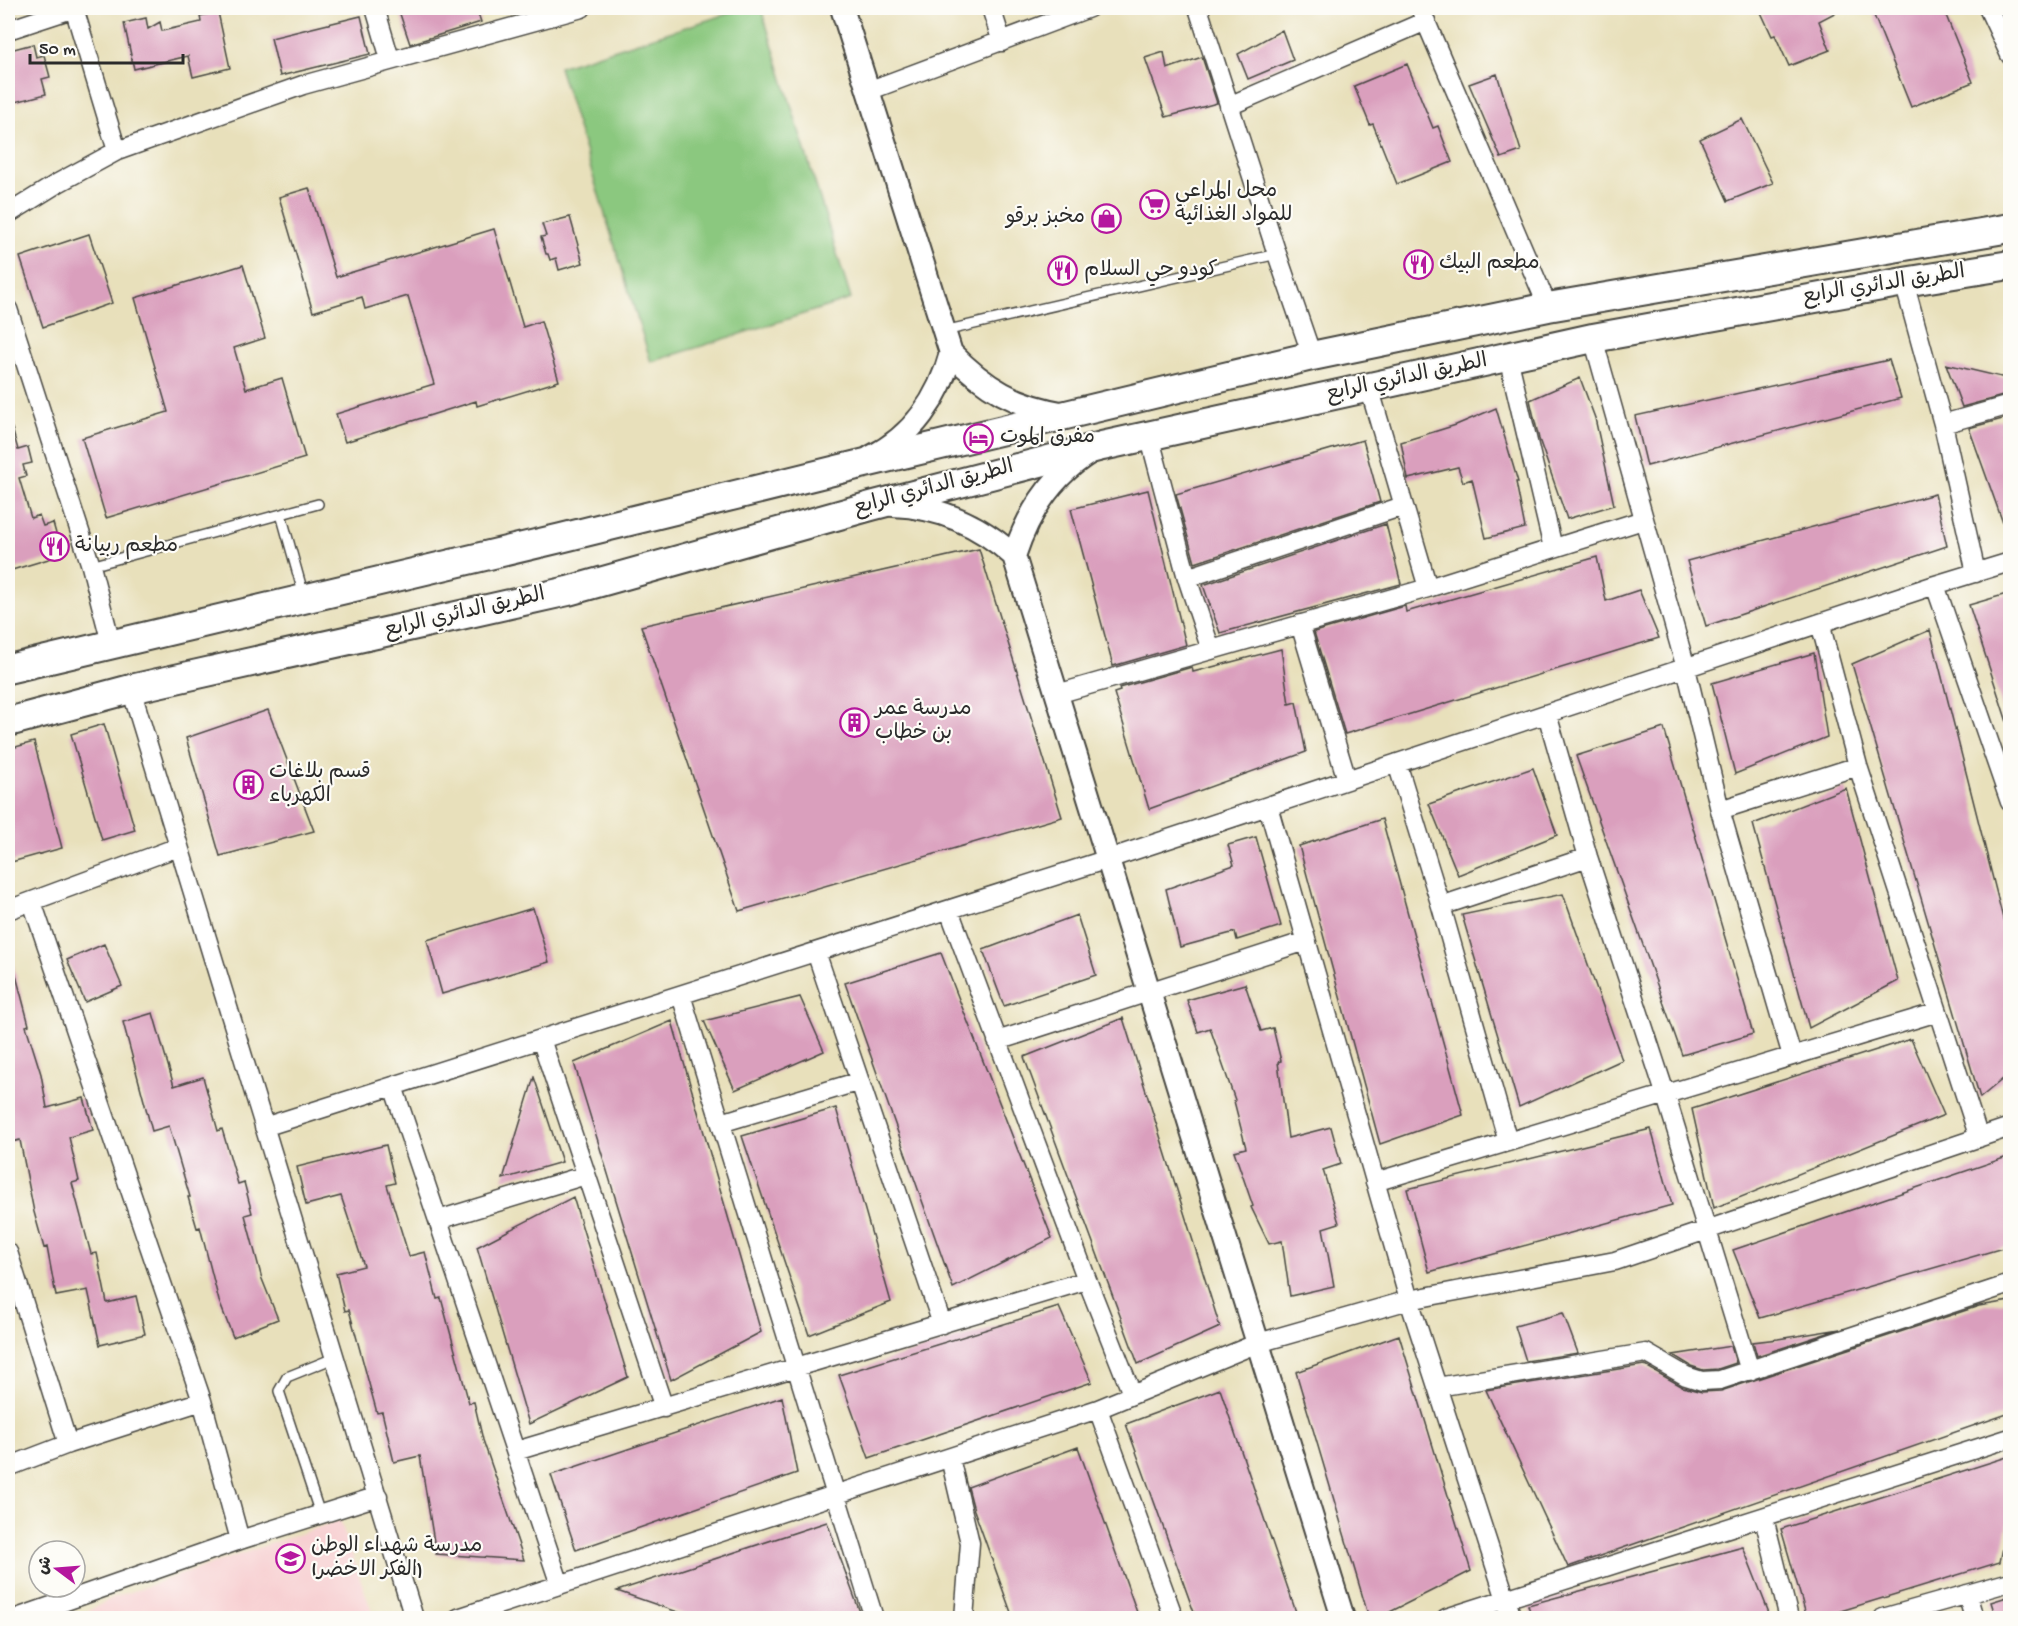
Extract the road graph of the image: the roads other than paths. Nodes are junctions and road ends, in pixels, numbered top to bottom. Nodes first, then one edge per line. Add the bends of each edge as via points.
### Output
1 (75, 8) edge
2 (375, 8) edge
3 (582, 8) edge
4 (842, 8) edge
5 (992, 8) edge
6 (1089, 8) edge
7 (1198, 8) edge
8 (1988, 8) edge
9 (1423, 14) edge
10 (8, 30) edge
11 (1002, 42) junction
12 (2010, 55) edge
13 (390, 59) junction
14 (868, 91) junction
15 (1229, 106) junction
16 (117, 151) junction
17 (8, 214) edge
18 (2010, 228) edge
19 (1277, 254) junction
20 (2010, 265) edge
21 (1904, 282) junction
22 (1548, 307) junction
23 (8, 309) edge
24 (1593, 338) junction
25 (947, 342) junction
26 (1312, 356) junction
27 (1508, 357) junction
28 (1369, 387) junction
29 (2010, 405) edge
30 (1070, 415) junction
31 (1943, 424) junction
32 (1149, 435) junction
33 (1102, 446) junction
34 (857, 465) junction
35 (318, 504) dead end
36 (871, 506) junction
37 (1402, 506) junction
38 (281, 514) junction
39 (1643, 520) junction
40 (1553, 548) junction
41 (1014, 556) junction
42 (2010, 562) edge
43 (91, 566) junction
44 (1976, 573) junction
45 (1187, 578) junction
46 (1935, 585) junction
47 (1428, 588) junction
48 (304, 599) junction
49 (1820, 623) junction
50 (1300, 624) junction
51 (111, 643) junction
52 (1210, 650) junction
53 (1686, 668) junction
54 (8, 669) edge
55 (131, 689) junction
56 (1057, 694) junction
57 (1547, 714) junction
58 (8, 722) edge
59 (1397, 763) junction
60 (1858, 766) junction
61 (1347, 780) junction
62 (2010, 802) edge
63 (1268, 806) junction
64 (1720, 810) junction
65 (178, 847) junction
66 (1588, 857) junction
67 (1108, 859) junction
68 (32, 902) junction
69 (1441, 906) junction
70 (8, 910) edge
71 (949, 910) junction
72 (1306, 941) junction
73 (816, 952) junction
74 (1149, 992) junction
75 (681, 995) junction
76 (1938, 1012) junction
77 (541, 1039) junction
78 (997, 1041) junction
79 (1792, 1056) junction
80 (860, 1081) junction
81 (393, 1086) junction
82 (1665, 1094) junction
83 (721, 1123) junction
84 (264, 1127) junction
85 (2010, 1127) edge
86 (1979, 1138) junction
87 (1508, 1142) junction
88 (586, 1174) junction
89 (1375, 1182) junction
90 (438, 1220) junction
91 (1706, 1229) junction
92 (8, 1252) edge
93 (1087, 1280) junction
94 (2010, 1284) edge
95 (1409, 1300) junction
96 (942, 1324) junction
97 (1258, 1343) junction
98 (334, 1358) junction
99 (796, 1368) junction
100 (1750, 1371) junction
101 (1437, 1387) junction
102 (1132, 1394) junction
103 (202, 1401) junction
104 (664, 1408) junction
105 (1098, 1409) junction
106 (2010, 1438) edge
107 (68, 1444) junction
108 (516, 1451) junction
109 (950, 1458) junction
110 (8, 1467) edge
111 (836, 1495) junction
112 (378, 1497) junction
113 (320, 1514) junction
114 (1764, 1518) junction
115 (240, 1540) junction
116 (2010, 1582) edge
117 (560, 1585) junction
118 (1967, 1594) junction
119 (1506, 1600) junction
120 (17, 1618) edge
121 (414, 1618) edge
122 (458, 1618) edge
123 (874, 1618) edge
124 (964, 1618) edge
125 (1174, 1618) edge
126 (1343, 1618) edge
127 (1446, 1618) edge
128 (1512, 1618) edge
129 (1789, 1618) edge
130 (1883, 1618) edge
131 (1974, 1618) edge

1 - 10 street
1 - 16 street
2 - 13 street
3 - 13 street
4 - 14 street
5 - 11 street
6 - 11 street
7 - 15 street
8 - 12 street
9 - 15 street
9 - 22 street
11 - 14 street
13 - 16 street via 303,85
14 - 25 street
15 - 19 street
16 - 17 street
18 - 22 main road, الطريق الدائري الرابع
19 - 25 lane
19 - 26 street
20 - 21 main road, الطريق الدائري الرابع
21 - 24 main road, الطريق الدائري الرابع
21 - 31 street
22 - 26 main road, الطريق الدائري الرابع
23 - 43 street
24 - 27 main road, الطريق الدائري الرابع
24 - 39 street
25 - 30 street via 970,372 1000,393 1017,402
25 - 34 street via 945,375 919,420 880,453
26 - 30 main road, الطريق الدائري الرابع
27 - 28 main road, الطريق الدائري الرابع
27 - 40 street
28 - 32 main road, الطريق الدائري الرابع
28 - 37 street
29 - 31 street
30 - 34 main road, الطريق الدائري الرابع
31 - 44 street
32 - 33 main road, الطريق الدائري الرابع
32 - 45 street
33 - 36 main road, الطريق الدائري الرابع
33 - 41 street via 1069,468 1042,497
34 - 48 main road, الطريق الدائري الرابع
35 - 38 lane
36 - 41 street via 910,505 948,514 984,531
36 - 55 main road, الطريق الدائري الرابع via 568,591
37 - 45 street
37 - 47 street
38 - 43 lane
38 - 48 lane
39 - 40 street
39 - 53 street
40 - 47 street
41 - 56 street
42 - 44 street
43 - 51 street
44 - 46 street
45 - 52 street
46 - 49 street
46 - 62 street
47 - 50 street
48 - 51 main road, الطريق الدائري الرابع
49 - 53 street
49 - 60 street
50 - 52 street
50 - 61 street
51 - 54 main road, الطريق الدائري الرابع
52 - 56 street
53 - 57 street
53 - 64 street
55 - 58 main road, الطريق الدائري الرابع
55 - 65 street
56 - 67 street
57 - 59 street
57 - 66 street
59 - 61 street
59 - 69 street
60 - 64 street
60 - 76 street
61 - 63 street
63 - 67 street
63 - 72 street
64 - 79 street
65 - 68 street
65 - 84 street
66 - 69 street
66 - 82 street
67 - 71 street
67 - 74 street
68 - 70 street
68 - 103 street
69 - 87 street
71 - 73 street
71 - 78 street
72 - 74 street
72 - 89 street
73 - 75 street
73 - 80 street
74 - 78 street
74 - 97 street
75 - 77 street
75 - 83 street
76 - 79 street
76 - 86 street
77 - 81 street
77 - 88 street
78 - 93 street
79 - 82 street
80 - 83 street
80 - 96 street
81 - 84 street
81 - 90 street
82 - 87 street
82 - 91 street
83 - 99 street
84 - 98 street
85 - 86 street
86 - 91 street
87 - 89 street
88 - 90 street
88 - 104 street
89 - 95 street
90 - 108 street
91 - 95 street via 1615,1260
91 - 100 street
92 - 107 street
93 - 96 street
93 - 102 street
94 - 100 street
95 - 97 street
95 - 101 street
96 - 99 street
97 - 102 street
97 - 126 street
98 - 112 street
98 - 113 lane via 287,1377 279,1391
99 - 104 street
99 - 111 street
100 - 101 street via 1702,1381 1646,1353 1637,1353
101 - 119 street
102 - 105 street
103 - 107 street
103 - 115 street
104 - 108 street
105 - 109 street
105 - 125 street
106 - 114 street
107 - 110 street
108 - 117 street
109 - 111 street
109 - 124 street via 970,1543
111 - 117 street
111 - 123 street
112 - 113 street
112 - 121 street
113 - 115 street
114 - 119 street
114 - 129 street
115 - 120 street
116 - 118 street
117 - 122 street
118 - 130 street
118 - 131 street
119 - 127 street
119 - 128 street

